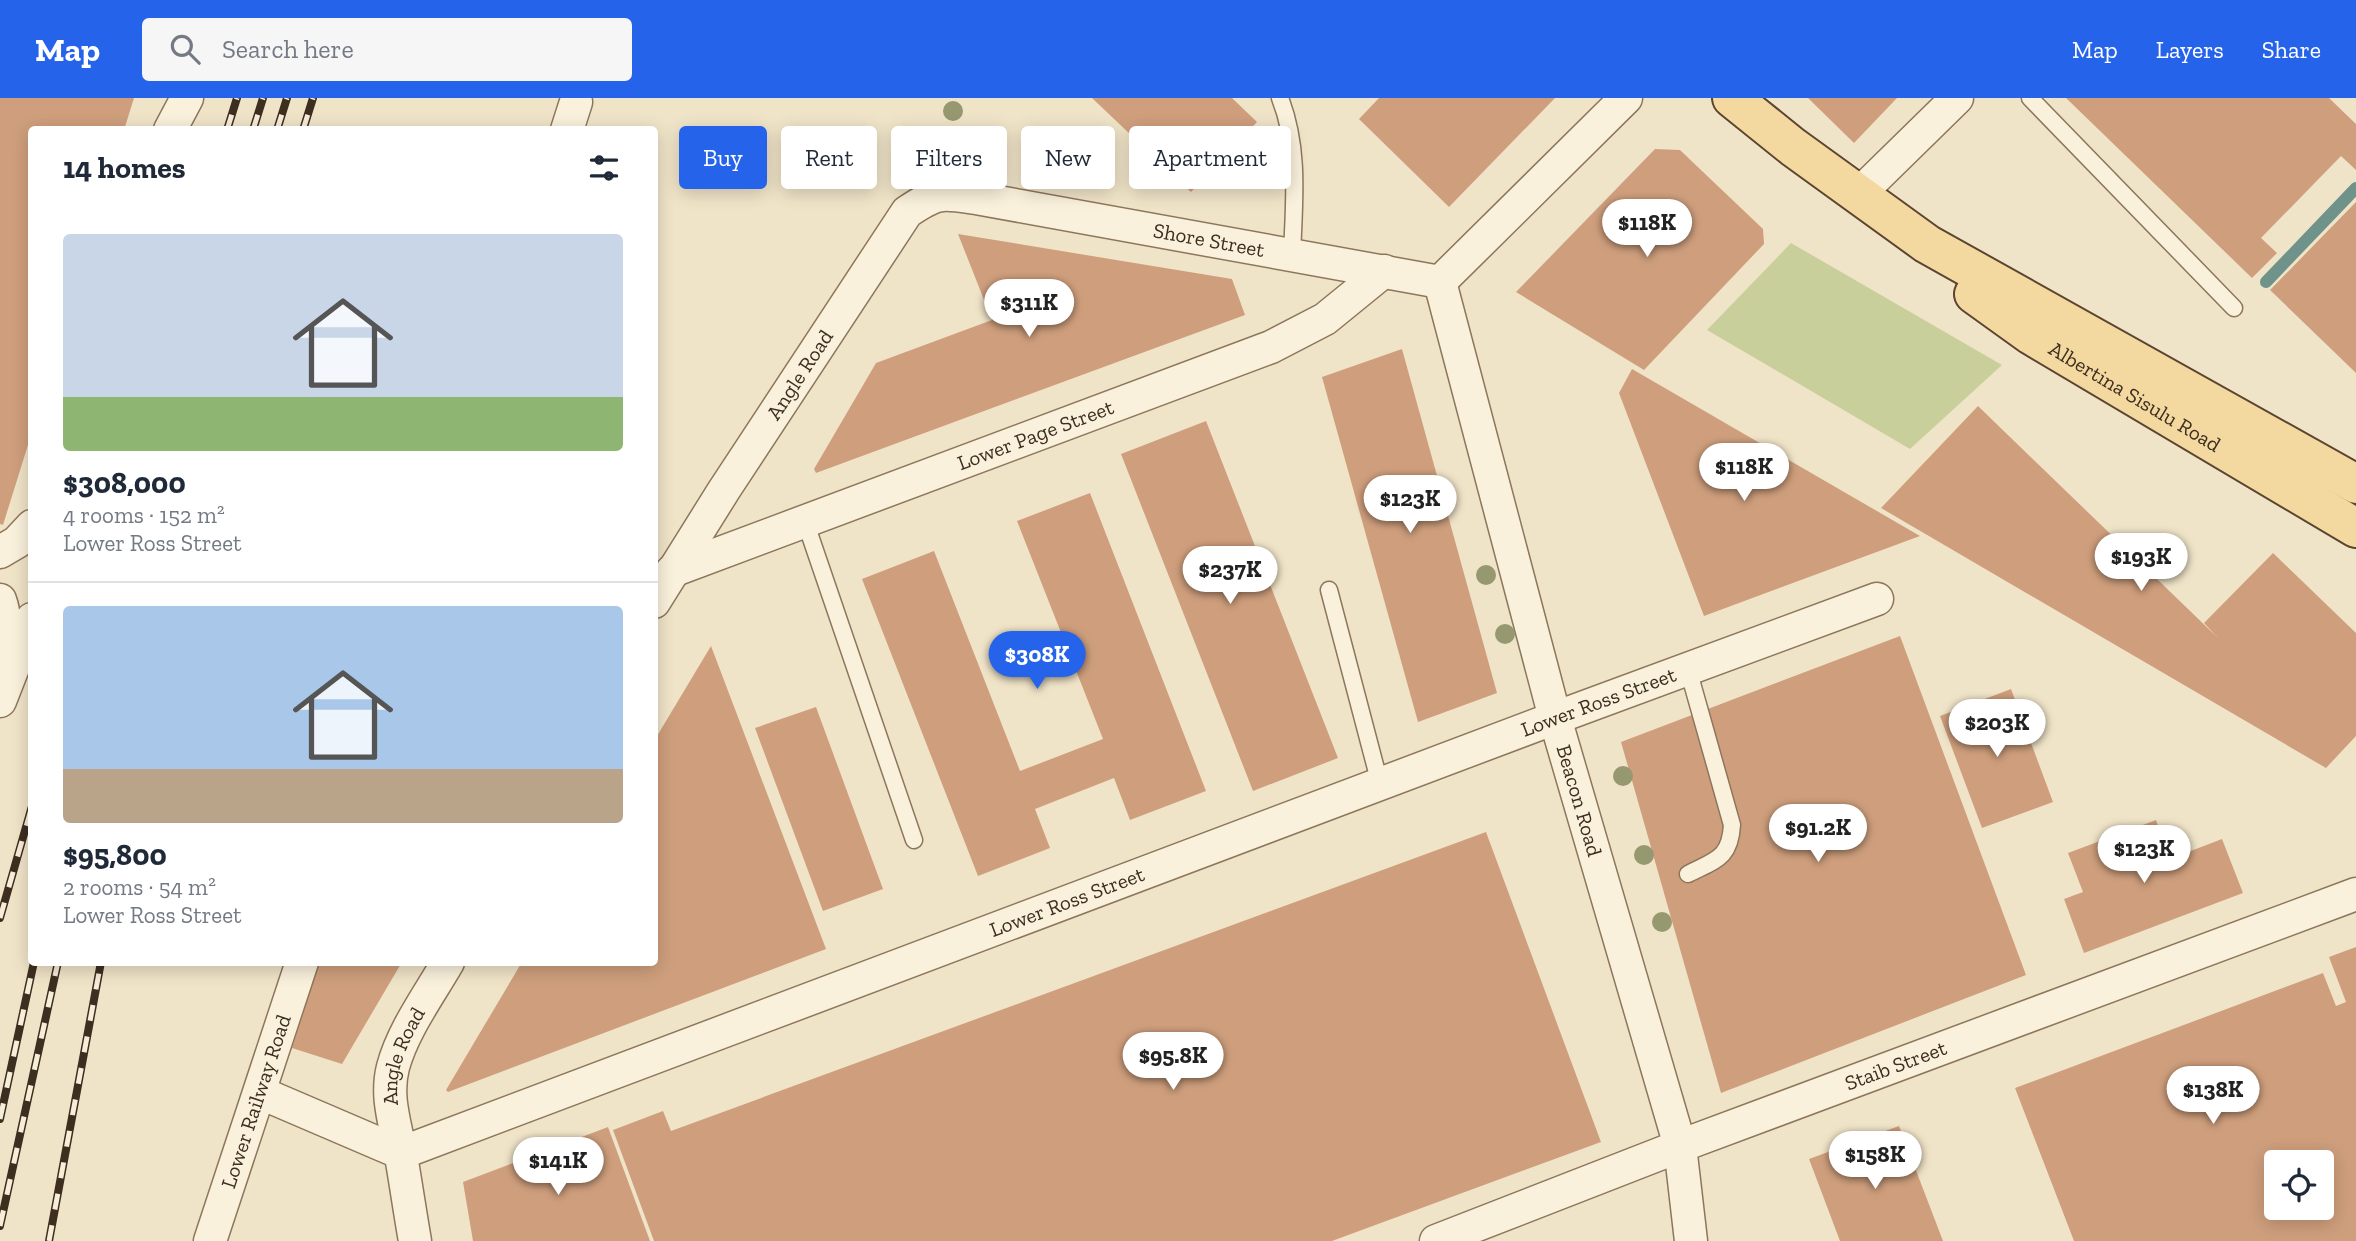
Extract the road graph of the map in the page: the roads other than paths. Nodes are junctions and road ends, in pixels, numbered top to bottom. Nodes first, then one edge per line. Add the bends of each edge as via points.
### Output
1 (1280, 98) edge
2 (1626, 98) edge
3 (1732, 98) edge
4 (1957, 98) edge
5 (2030, 98) edge
6 (1859, 194) junction
7 (976, 198) joint
8 (1927, 244) junction
9 (1292, 255) junction
10 (1384, 271) junction
11 (1440, 282) junction
12 (2234, 308) dead end
13 (2356, 484) edge
14 (805, 520) junction
15 (2356, 528) edge
16 (28, 530) edge
17 (0, 552) edge
18 (672, 571) junction
19 (1329, 590) dead end
20 (658, 595) edge
21 (1877, 599) dead end
22 (0, 600) edge
23 (28, 630) edge
24 (0, 646) edge
25 (1688, 669) junction
26 (0, 701) edge
27 (1555, 718) junction
28 (1380, 784) junction
29 (914, 840) dead end
30 (1688, 874) dead end
31 (2356, 894) edge
32 (301, 966) edge
33 (446, 966) edge
34 (261, 1093) junction
35 (1680, 1146) junction
36 (401, 1153) junction
37 (210, 1241) edge
38 (415, 1241) edge
39 (1436, 1241) edge
40 (1691, 1241) edge

1 - 9 lane via 1291,129 1294,157
2 - 11 street
3 - 6 main road, Albertina Sisulu Road
4 - 6 street
5 - 12 lane
6 - 8 main road, Albertina Sisulu Road
7 - 9 street, Shore Street
7 - 18 street, Angle Road via 942,194 907,212
8 - 13 main road, Albertina Sisulu Road
8 - 15 main road, Albertina Sisulu Road via 1979,299 2031,335
9 - 10 street, Shore Street
10 - 11 street, Shore Street
10 - 14 street, Lower Page Street via 1325,319 1271,347
11 - 27 street, Beacon Road
14 - 18 street, Lower Page Street
14 - 29 lane
16 - 17 street
18 - 20 street, Angle Road
19 - 28 lane
21 - 25 street, Lower Ross Street
22 - 24 street via 5,615
23 - 26 street
25 - 27 street, Lower Ross Street
25 - 30 lane via 1732,825 1724,856
27 - 28 street, Lower Ross Street
27 - 35 street, Beacon Road
28 - 36 street, Lower Ross Street
31 - 35 street, Staib Street
32 - 34 street, Lower Railway Road
33 - 36 street, Angle Road via 401,1043 393,1067 390,1108
34 - 36 street
34 - 37 street, Lower Railway Road
35 - 39 street, Staib Street
35 - 40 street, Beacon Road
36 - 38 street, Angle Road

